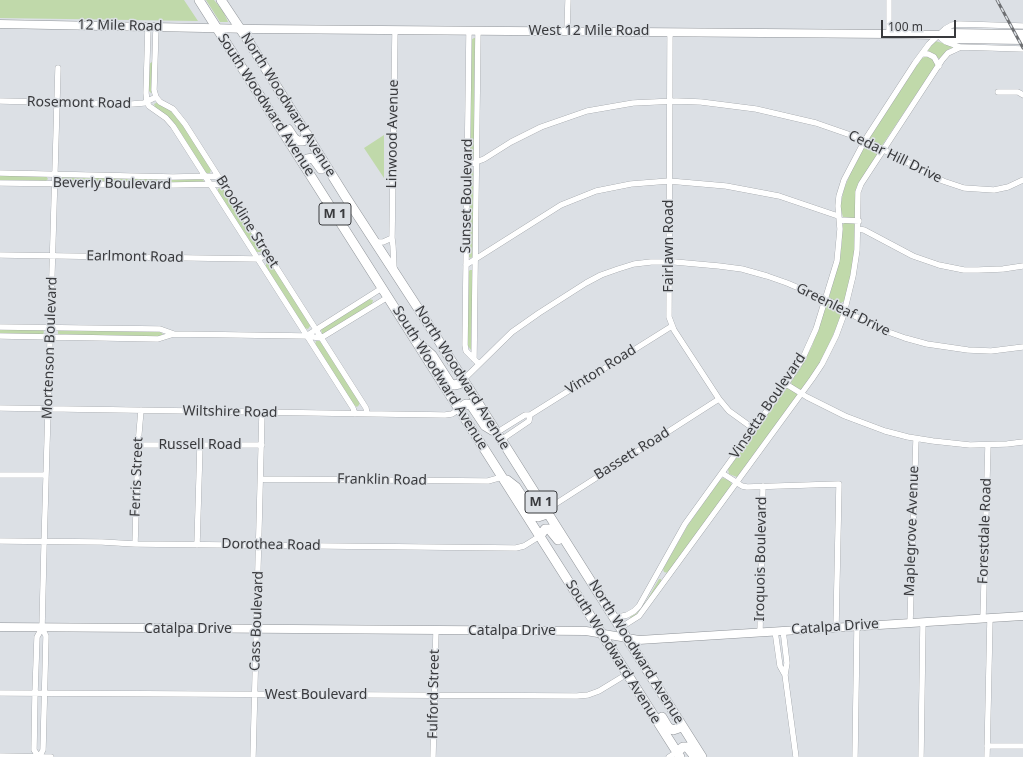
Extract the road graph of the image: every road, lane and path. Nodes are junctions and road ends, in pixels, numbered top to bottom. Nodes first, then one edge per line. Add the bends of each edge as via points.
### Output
1 (199, 0) edge
2 (221, 0) edge
3 (568, 0) edge
4 (889, 0) edge
5 (0, 24) edge
6 (1023, 26) edge
7 (152, 27) junction
8 (217, 28) junction
9 (239, 28) junction
10 (395, 30) junction
11 (469, 30) junction
12 (478, 30) junction
13 (567, 31) junction
14 (670, 32) junction
15 (889, 34) junction
16 (1023, 34) edge
17 (938, 35) junction
18 (1023, 40) edge
19 (961, 48) junction
20 (1023, 48) edge
21 (922, 54) junction
22 (240, 64) junction
23 (939, 66) junction
24 (58, 68) dead end
25 (998, 92) dead end
26 (1023, 95) edge
27 (156, 97) junction
28 (0, 101) edge
29 (57, 102) junction
30 (147, 102) junction
31 (670, 102) junction
32 (307, 134) junction
33 (865, 140) junction
34 (882, 150) junction
35 (476, 162) junction
36 (304, 165) junction
37 (468, 165) junction
38 (0, 173) edge
39 (55, 174) junction
40 (218, 176) junction
41 (206, 177) junction
42 (1023, 180) edge
43 (669, 182) junction
44 (0, 183) edge
45 (55, 183) junction
46 (223, 184) junction
47 (211, 185) junction
48 (346, 196) junction
49 (839, 218) junction
50 (859, 221) junction
51 (858, 229) junction
52 (392, 238) junction
53 (376, 242) junction
54 (268, 254) junction
55 (0, 255) edge
56 (52, 256) junction
57 (258, 259) junction
58 (475, 260) junction
59 (669, 262) junction
60 (466, 265) junction
61 (1023, 266) edge
62 (394, 270) junction
63 (382, 288) junction
64 (388, 297) junction
65 (826, 300) junction
66 (844, 308) junction
67 (672, 326) junction
68 (0, 327) edge
69 (50, 327) junction
70 (316, 330) junction
71 (174, 334) junction
72 (0, 336) edge
73 (306, 336) junction
74 (50, 337) junction
75 (322, 338) junction
76 (416, 341) junction
77 (1023, 348) edge
78 (474, 359) junction
79 (479, 364) junction
80 (463, 380) junction
81 (786, 384) junction
82 (801, 394) junction
83 (719, 399) junction
84 (0, 408) edge
85 (48, 409) junction
86 (459, 409) junction
87 (142, 410) junction
88 (262, 413) junction
89 (355, 414) junction
90 (367, 414) junction
91 (530, 415) junction
92 (754, 429) junction
93 (499, 436) junction
94 (916, 439) junction
95 (1023, 442) edge
96 (200, 445) junction
97 (262, 445) junction
98 (988, 445) junction
99 (138, 446) junction
100 (722, 473) junction
101 (0, 475) edge
102 (46, 475) junction
103 (502, 477) junction
104 (261, 479) junction
105 (737, 482) junction
106 (763, 486) junction
107 (546, 510) junction
108 (540, 536) junction
109 (0, 541) edge
110 (44, 542) junction
111 (135, 544) junction
112 (197, 545) junction
113 (259, 545) junction
114 (658, 573) junction
115 (667, 579) junction
116 (595, 589) junction
117 (1023, 616) edge
118 (614, 618) junction
119 (987, 618) junction
120 (923, 622) junction
121 (910, 623) junction
122 (857, 626) junction
123 (0, 627) edge
124 (836, 627) junction
125 (42, 628) junction
126 (620, 628) junction
127 (257, 629) junction
128 (436, 630) junction
129 (779, 631) junction
130 (760, 632) junction
131 (601, 633) junction
132 (627, 638) junction
133 (627, 674) junction
134 (0, 693) edge
135 (35, 693) junction
136 (45, 693) junction
137 (255, 695) junction
138 (434, 696) junction
139 (680, 722) junction
140 (987, 746) junction
141 (1023, 746) edge
142 (676, 755) edge
143 (0, 756) edge
144 (39, 757) edge
145 (51, 757) edge
146 (253, 757) edge
147 (433, 757) edge
148 (695, 757) edge
149 (702, 757) edge
150 (796, 757) edge
151 (855, 757) edge
152 (921, 757) edge
153 (987, 757) edge

1 - 8 main road, South Woodward Avenue / M 1
2 - 9 main road, North Woodward Avenue / M 1
3 - 13 street
4 - 15 street
5 - 7 main road, 12 Mile Road
6 - 17 street, Vinsetta Boulevard via 955,24
7 - 8 main road, 12 Mile Road
7 - 27 street
7 - 30 street
8 - 9 main road, 12 Mile Road
8 - 22 main road, South Woodward Avenue / M 1
9 - 10 main road, West 12 Mile Road
9 - 32 main road, North Woodward Avenue / M 1
10 - 11 main road, West 12 Mile Road
10 - 52 street, Linwood Avenue
11 - 12 main road, West 12 Mile Road
11 - 37 street, Sunset Boulevard
12 - 13 main road, West 12 Mile Road
12 - 35 street, Sunset Boulevard
13 - 14 main road, West 12 Mile Road
14 - 15 main road, West 12 Mile Road
14 - 31 street, Fairlawn Road
15 - 17 main road, West 12 Mile Road
16 - 17 main road, West 12 Mile Road
17 - 18 main road, West 12 Mile Road via 952,39
17 - 19 street via 946,42
17 - 21 street, Vinsetta Boulevard
19 - 20 street
19 - 23 street, Vinsetta Boulevard via 948,53
21 - 23 street via 934,57
21 - 33 street, Vinsetta Boulevard
22 - 32 main road via 260,85 294,138 304,141
22 - 36 main road, South Woodward Avenue / M 1
23 - 34 street, Vinsetta Boulevard
24 - 29 street, Mortenson Boulevard
25 - 26 street via 1018,92
27 - 30 street, Rosemont Road
27 - 40 street, Brookline Street via 178,114
28 - 29 street, Rosemont Road
29 - 30 street, Rosemont Road
29 - 39 street, Mortenson Boulevard
30 - 41 street, Brookline Street via 173,126
31 - 33 street, Cedar Hill Drive via 701,102 766,111 816,123
31 - 35 street, Cedar Hill Drive via 621,105 570,116 529,133
31 - 43 street, Fairlawn Road
32 - 48 main road, North Woodward Avenue / M 1
33 - 34 street, Cedar Hill Drive
33 - 49 street, Vinsetta Boulevard via 844,180 839,196
34 - 42 street, Cedar Hill Drive via 943,181 964,188 994,190
34 - 50 street, Vinsetta Boulevard via 860,188
35 - 37 street, Cedar Hill Drive
35 - 58 street, Sunset Boulevard
36 - 48 main road via 307,159 313,158 334,189
36 - 63 main road, South Woodward Avenue / M 1
37 - 60 street, Sunset Boulevard
38 - 39 street, Beverly Boulevard
39 - 41 street, Beverly Boulevard
39 - 45 street, Mortenson Boulevard
40 - 41 street, Beverly Boulevard
40 - 46 street, Brookline Street
41 - 47 street, Brookline Street
43 - 49 street via 754,190 800,202
43 - 58 street via 644,182 596,191 545,214
43 - 59 street, Fairlawn Road
44 - 45 street, Beverly Boulevard
45 - 47 street, Beverly Boulevard
45 - 56 street, Mortenson Boulevard
46 - 47 street, Beverly Boulevard
46 - 54 street, Brookline Street
47 - 57 street, Brookline Street
48 - 53 main road, North Woodward Avenue / M 1
49 - 50 street
49 - 65 street, Vinsetta Boulevard via 837,261
50 - 51 street, Vinsetta Boulevard
51 - 61 street via 913,256 939,265 964,270
51 - 66 street, Vinsetta Boulevard via 856,260
52 - 53 street
52 - 62 street, Linwood Avenue
53 - 62 main road, North Woodward Avenue / M 1
54 - 57 street, Earlmont Road
54 - 70 street, Brookline Street
55 - 56 street, Earlmont Road
56 - 57 street, Earlmont Road
56 - 69 street, Mortenson Boulevard
57 - 73 street, Brookline Street
58 - 60 street
58 - 78 street, Sunset Boulevard
59 - 65 street, Greenleaf Drive via 742,269 787,283
59 - 67 street, Fairlawn Road via 669,317
59 - 79 street, Greenleaf Drive via 634,264 593,279 523,323
60 - 78 street, Sunset Boulevard via 465,346 466,351
62 - 80 main road, North Woodward Avenue / M 1
63 - 64 main road, South Woodward Avenue / M 1
63 - 70 street
64 - 75 street
64 - 76 main road, South Woodward Avenue / M 1
65 - 66 street, Greenleaf Drive
65 - 81 street, Vinsetta Boulevard via 802,360
66 - 77 street, Greenleaf Drive via 880,329 927,344 991,351
66 - 82 street, Vinsetta Boulevard via 831,347
67 - 83 street, Fairlawn Road
67 - 91 street, Vinton Road
68 - 69 street
69 - 71 street via 160,329
69 - 74 street, Mortenson Boulevard
70 - 73 street
70 - 75 street, Brookline Street
71 - 73 street
71 - 74 street via 158,339
72 - 74 street
73 - 75 street
73 - 89 street, Brookline Street
74 - 85 street, Mortenson Boulevard
75 - 90 street, Brookline Street via 366,408
76 - 80 main road via 432,355 450,383 459,384
76 - 86 main road, South Woodward Avenue / M 1
78 - 79 street, Sunset Boulevard
79 - 80 street, Greenleaf Drive
80 - 93 main road, North Woodward Avenue / M 1
81 - 82 street
81 - 92 street, Vinsetta Boulevard
82 - 94 street via 863,423
82 - 105 street, Vinsetta Boulevard
83 - 92 street, Fairlawn Road
83 - 107 street, Bassett Road
84 - 85 street, Wiltshire Road
85 - 87 street, Wiltshire Road
85 - 102 street, Mortenson Boulevard
86 - 90 street, Wiltshire Road via 445,415
86 - 93 main road via 466,404 471,405 485,426
86 - 103 main road, South Woodward Avenue / M 1
87 - 88 street, Wiltshire Road
87 - 99 street, Ferris Street
88 - 89 street, Wiltshire Road
88 - 97 street, Cass Boulevard
89 - 90 street, Wiltshire Road
91 - 93 street, Vinton Road via 525,415
91 - 93 street, Vinton Road via 529,421
92 - 100 street, Vinsetta Boulevard
93 - 107 main road, North Woodward Avenue / M 1
94 - 98 street
94 - 121 street, Maplegrove Avenue
95 - 98 street
96 - 97 street, Russell Road
96 - 99 street, Russell Road
96 - 112 street
97 - 104 street, Cass Boulevard
98 - 119 street, Forestdale Road
99 - 111 street, Ferris Street
100 - 105 street
100 - 114 street, Vinsetta Boulevard via 685,524
101 - 102 street
102 - 110 street, Mortenson Boulevard
103 - 104 street, Franklin Road via 488,481
103 - 107 main road via 516,487 535,516 544,515
103 - 108 main road, South Woodward Avenue / M 1
104 - 113 street, Cass Boulevard
105 - 106 street via 745,486
105 - 115 street, Vinsetta Boulevard
106 - 124 street via 839,484
106 - 130 street, Iroquois Boulevard
107 - 116 main road, North Woodward Avenue / M 1
108 - 113 street, Dorothea Road via 516,548
108 - 116 main road via 545,529 552,531 580,574
108 - 131 main road, South Woodward Avenue / M 1
109 - 110 street, Dorothea Road
110 - 111 street, Dorothea Road
110 - 125 street, Mortenson Boulevard
111 - 112 street, Dorothea Road
112 - 113 street, Dorothea Road
113 - 127 street, Cass Boulevard
114 - 115 street
114 - 118 street, Vinsetta Boulevard via 634,612
115 - 126 street, Vinsetta Boulevard via 639,616
116 - 118 main road, North Woodward Avenue / M 1
117 - 119 main road, Catalpa Drive
118 - 126 main road, North Woodward Avenue / M 1
119 - 120 main road, Catalpa Drive
119 - 140 street, Forestdale Road
120 - 121 main road, Catalpa Drive
120 - 152 street
121 - 122 main road, Catalpa Drive
122 - 124 main road, Catalpa Drive
122 - 151 street
123 - 125 main road, Catalpa Drive
124 - 129 main road, Catalpa Drive
125 - 127 main road, Catalpa Drive
125 - 135 street, Mortenson Boulevard via 37,637
125 - 136 street, Mortenson Boulevard via 46,636
126 - 132 main road, North Woodward Avenue / M 1
127 - 128 main road, Catalpa Drive
127 - 137 street, Cass Boulevard
128 - 131 main road, Catalpa Drive
128 - 138 street, Fulford Street
129 - 130 main road, Catalpa Drive
129 - 150 street via 787,663 785,675
130 - 132 main road, Catalpa Drive via 639,640
131 - 132 main road, Catalpa Drive
131 - 133 main road, South Woodward Avenue / M 1
132 - 139 main road, North Woodward Avenue / M 1
133 - 138 street, West Boulevard via 599,691 584,696
133 - 139 main road via 638,680 668,727 676,730
133 - 142 main road, South Woodward Avenue / M 1
134 - 135 street, West Boulevard
135 - 136 street, West Boulevard
135 - 144 street, Mortenson Boulevard via 34,750
136 - 137 street, West Boulevard
136 - 144 street, Mortenson Boulevard via 43,750
137 - 138 street, West Boulevard
137 - 146 street, Cass Boulevard
138 - 147 street, Fulford Street
139 - 149 main road, North Woodward Avenue / M 1
140 - 141 street
140 - 153 street, Forestdale Road
142 - 148 main road via 683,747 687,747
143 - 144 street
144 - 145 street

